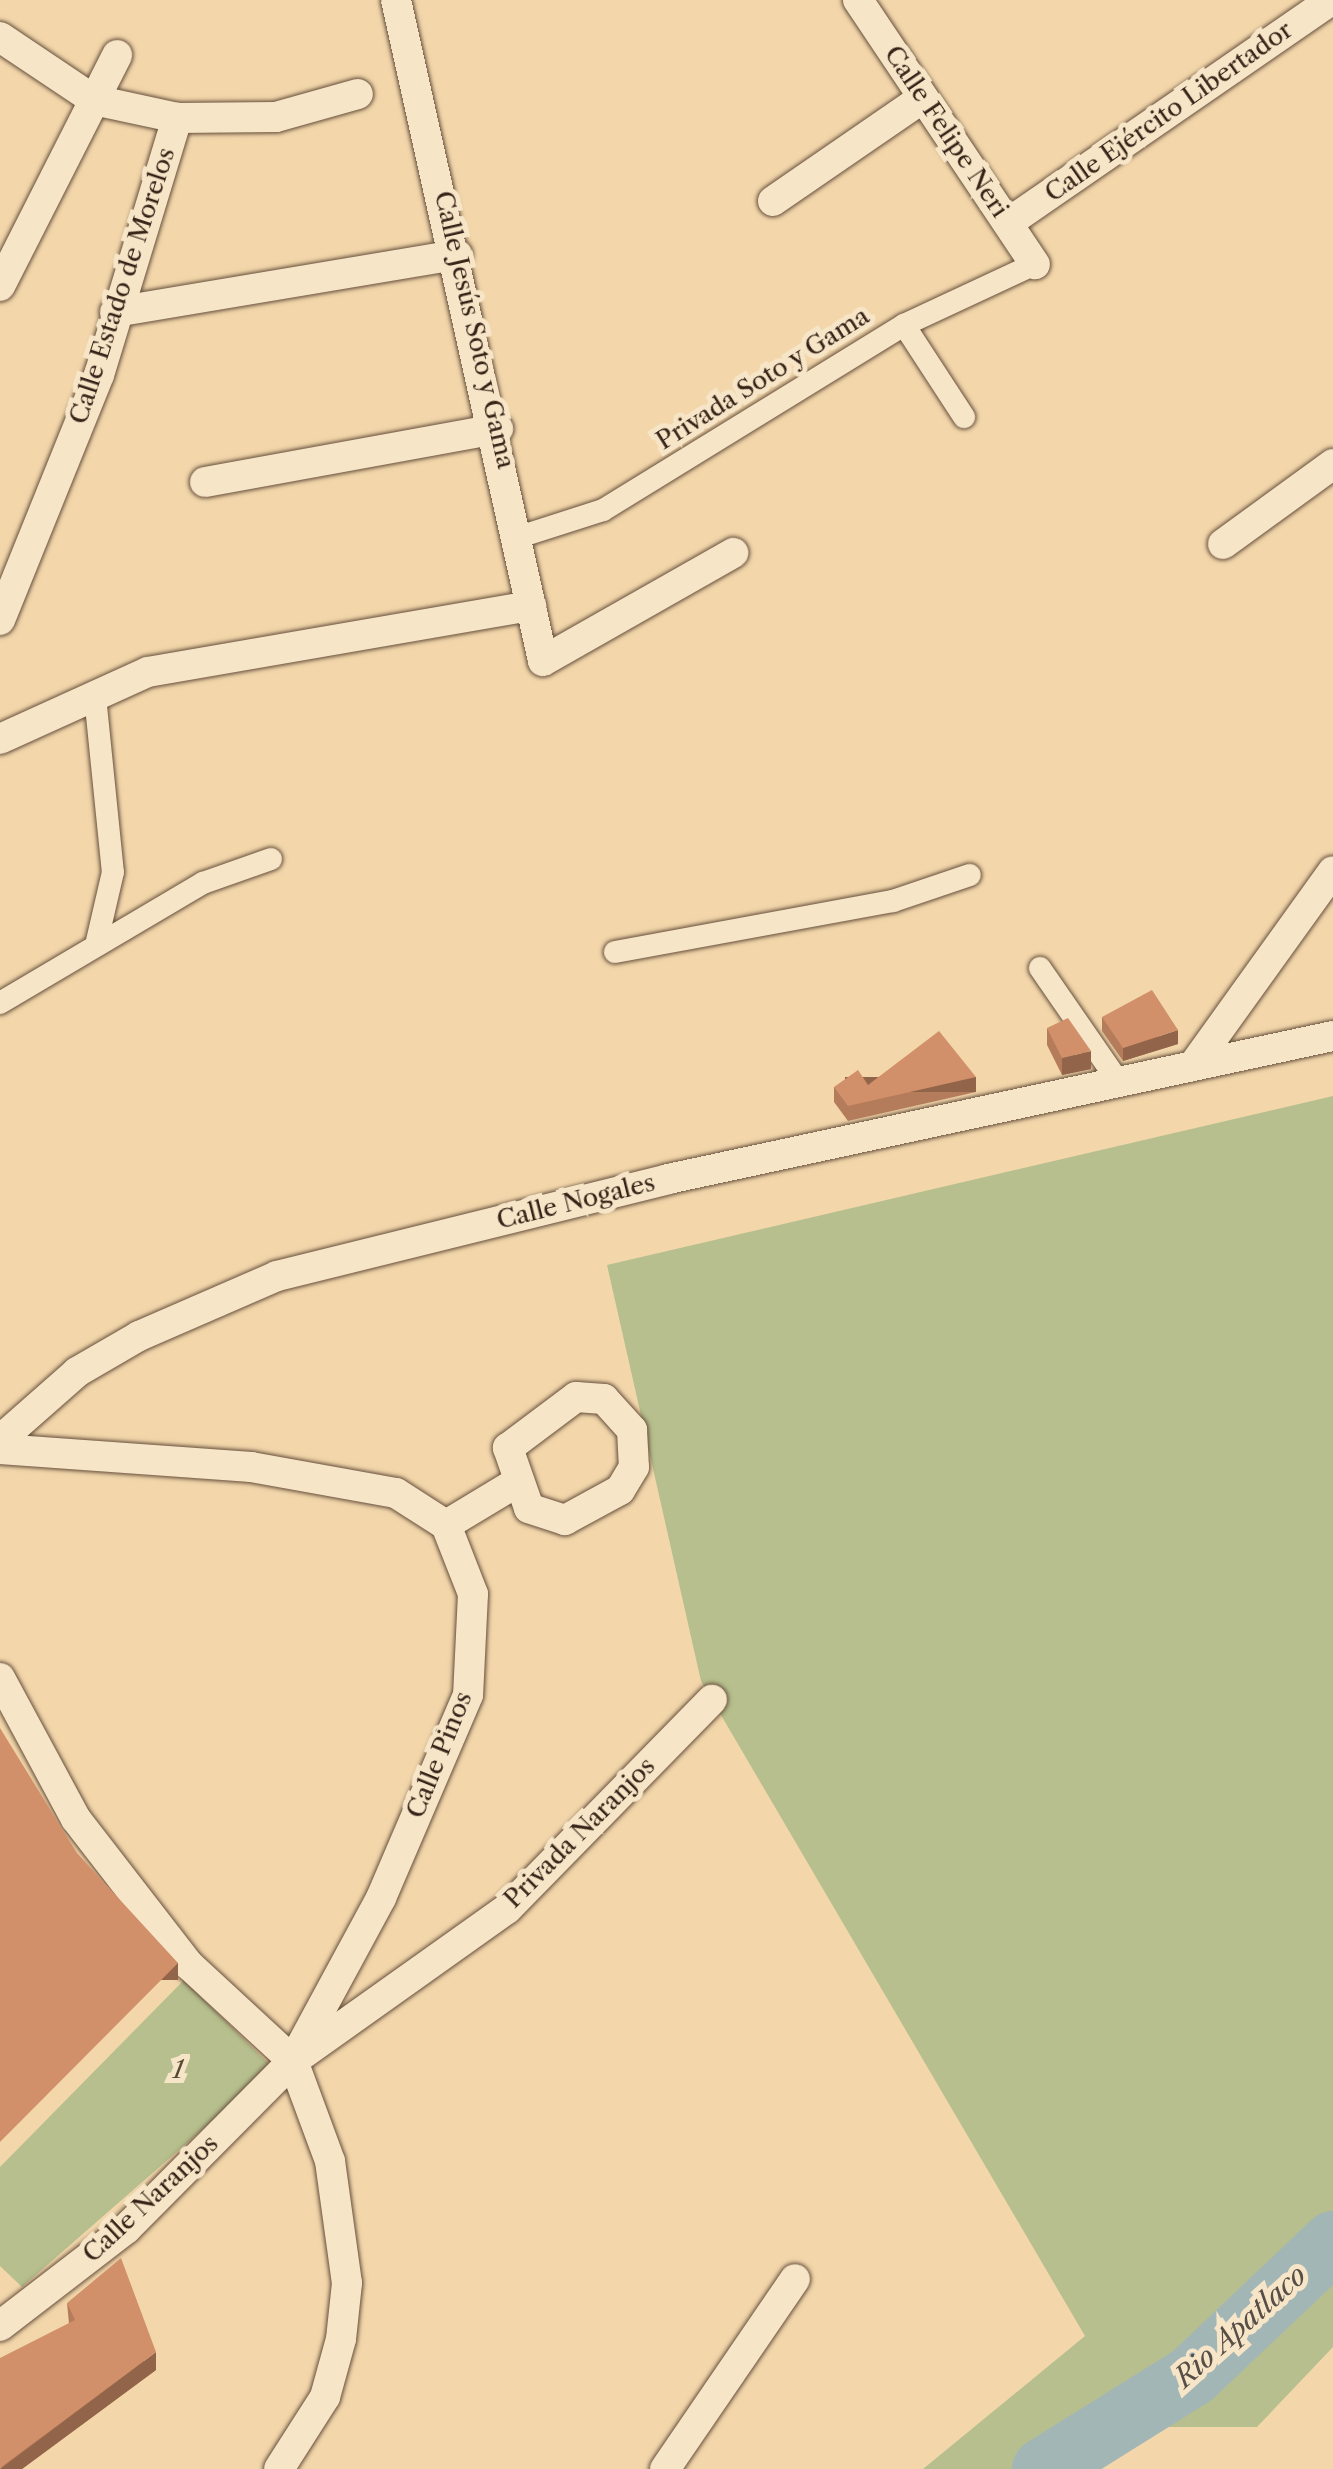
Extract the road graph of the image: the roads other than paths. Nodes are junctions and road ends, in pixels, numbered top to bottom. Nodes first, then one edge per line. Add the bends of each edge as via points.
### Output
1 (396, 0) edge
2 (858, 0) edge
3 (1330, 0) edge
4 (0, 36) edge
5 (117, 55) dead end
6 (358, 94) dead end
7 (924, 98) junction
8 (94, 100) junction
9 (178, 118) junction
10 (772, 200) dead end
11 (1008, 224) junction
12 (457, 255) junction
13 (1035, 264) joint
14 (0, 286) edge
15 (115, 312) junction
16 (904, 325) junction
17 (964, 417) dead end
18 (498, 429) junction
19 (1333, 464) edge
20 (205, 482) dead end
21 (519, 537) junction
22 (1223, 544) dead end
23 (733, 552) dead end
24 (532, 606) junction
25 (0, 620) edge
26 (95, 696) junction
27 (0, 739) edge
28 (271, 859) dead end
29 (1333, 871) edge
30 (970, 875) dead end
31 (98, 942) junction
32 (616, 952) dead end
33 (1040, 968) dead end
34 (0, 1003) edge
35 (1333, 1036) edge
36 (1195, 1063) junction
37 (1118, 1081) junction
38 (0, 1440) edge
39 (0, 1448) edge
40 (519, 1481) junction
41 (446, 1525) junction
42 (0, 1678) edge
43 (712, 1700) dead end
44 (293, 2062) junction
45 (795, 2279) dead end
46 (5, 2316) edge
47 (279, 2469) edge
48 (665, 2469) edge

1 - 12 street, Calle Jesús Soto y Gama
2 - 7 street, Calle Felipe Neri
3 - 11 street, Calle Ejército Libertador
4 - 8 street
5 - 8 street
6 - 9 street via 276,117
7 - 10 street
7 - 11 street, Calle Felipe Neri
8 - 9 street
8 - 14 street
9 - 15 street, Calle Estado de Morelos
11 - 13 street, Calle Felipe Neri
12 - 15 street
12 - 18 street, Calle Jesús Soto y Gama
13 - 16 street, Privada Soto y Gama
15 - 25 street, Calle Estado de Morelos via 100,375
16 - 17 street
16 - 21 street, Privada Soto y Gama via 603,510
18 - 20 street
18 - 21 street, Calle Jesús Soto y Gama
19 - 22 street
21 - 24 street, Calle Jesús Soto y Gama
23 - 24 street, Calle Jesús Soto y Gama via 543,662
24 - 26 street via 148,672
26 - 27 street
26 - 31 street via 113,872
28 - 31 street via 203,882
29 - 36 street
30 - 32 street via 893,901
31 - 34 street
33 - 37 street
35 - 36 street, Calle Nogales
36 - 37 street, Calle Nogales
37 - 38 street, Calle Nogales via 278,1276 139,1336 77,1372
39 - 41 street via 251,1467 396,1493
40 - 40 street via 528,1508 565,1520 620,1490 634,1467 632,1430 604,1399 576,1397 508,1448
40 - 41 street
41 - 44 street, Calle Pinos via 473,1594 468,1695 381,1898
42 - 44 street via 87,1834 189,1965
43 - 44 street, Privada Naranjos via 507,1909
44 - 46 street, Calle Naranjos via 126,2229
44 - 47 street via 330,2161 347,2283 325,2397
45 - 48 street

